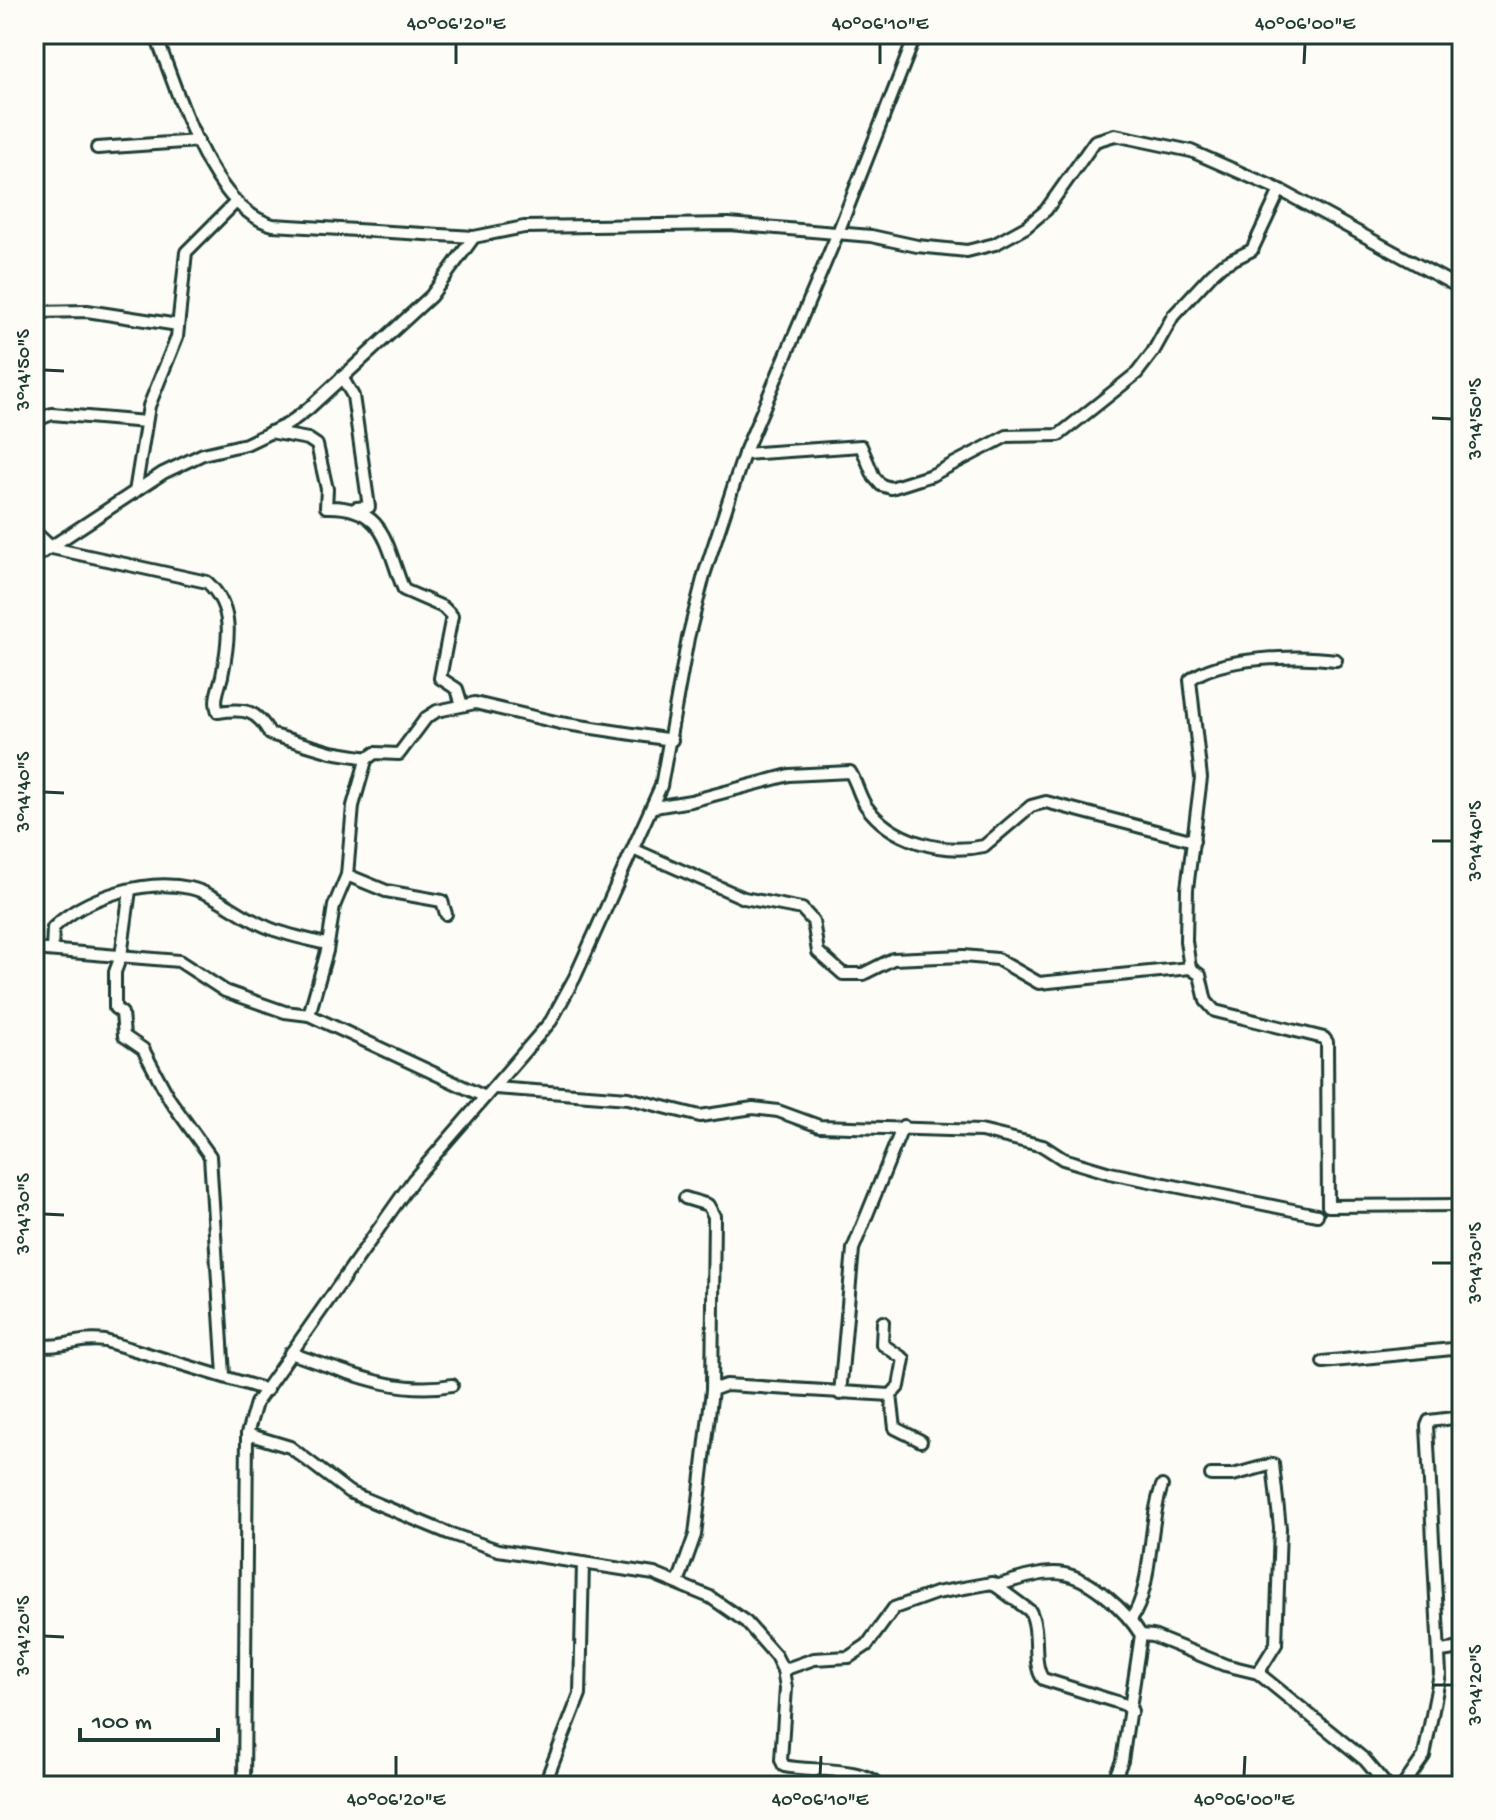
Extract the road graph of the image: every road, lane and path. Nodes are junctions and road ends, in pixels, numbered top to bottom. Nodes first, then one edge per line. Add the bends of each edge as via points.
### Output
1 (155, 34) edge
2 (916, 34) edge
3 (198, 141) junction
4 (97, 148) dead end
5 (1280, 190) junction
6 (235, 203) junction
7 (837, 235) junction
8 (474, 237) junction
9 (1462, 289) edge
10 (34, 312) edge
11 (178, 325) junction
12 (342, 377) junction
13 (34, 421) edge
14 (146, 422) junction
15 (270, 432) junction
16 (744, 454) junction
17 (135, 492) junction
18 (350, 509) junction
19 (34, 531) edge
20 (52, 548) junction
21 (34, 558) edge
22 (1336, 660) dead end
23 (462, 705) junction
24 (672, 740) junction
25 (367, 757) junction
26 (654, 807) junction
27 (1194, 841) junction
28 (635, 850) junction
29 (347, 875) junction
30 (130, 890) junction
31 (446, 914) dead end
32 (326, 944) junction
33 (34, 949) edge
34 (52, 950) junction
35 (121, 956) junction
36 (1190, 968) junction
37 (309, 1015) junction
38 (495, 1088) junction
39 (483, 1096) junction
40 (903, 1126) junction
41 (685, 1198) dead end
42 (1462, 1205) edge
43 (1317, 1215) dead end
44 (883, 1322) dead end
45 (34, 1345) edge
46 (1462, 1348) edge
47 (290, 1353) junction
48 (1323, 1362) dead end
49 (224, 1375) junction
50 (452, 1385) dead end
51 (267, 1390) junction
52 (712, 1390) junction
53 (840, 1394) junction
54 (891, 1395) junction
55 (1462, 1417) edge
56 (247, 1434) junction
57 (921, 1441) dead end
58 (1211, 1475) dead end
59 (1162, 1486) dead end
60 (583, 1563) junction
61 (678, 1583) junction
62 (996, 1586) junction
63 (1131, 1619) junction
64 (1141, 1635) junction
65 (1462, 1648) edge
66 (1441, 1651) junction
67 (783, 1670) junction
68 (1258, 1673) junction
69 (1132, 1711) junction
70 (547, 1778) dead end
71 (244, 1786) edge
72 (879, 1786) edge
73 (1111, 1786) edge
74 (1387, 1786) edge
75 (1403, 1786) edge

1 - 3 street
2 - 7 street
3 - 4 street
3 - 6 street
5 - 7 street via 1191,151 1115,135 1095,141 1038,218 995,244 954,250
5 - 9 street
5 - 16 street via 1252,250 1211,275 1173,316 1137,373 1059,435 1007,436 932,475 891,488 874,477 861,446
6 - 8 street via 246,214 273,225
6 - 11 street via 188,247
7 - 8 street via 729,224 524,227
7 - 16 street
8 - 12 street via 431,296
10 - 11 street via 87,311
11 - 14 street
12 - 15 street via 308,409
12 - 18 street via 353,396 369,507
13 - 14 street via 52,414
14 - 17 street
15 - 17 street via 181,463
15 - 18 street via 317,445 326,507
16 - 24 street via 688,638
17 - 20 street
18 - 23 street via 384,531 405,591 452,616 440,678 457,689
19 - 20 street
20 - 21 street
20 - 25 street via 207,582 224,600 229,622 218,712 251,711 270,734 289,742
22 - 27 street via 1256,660 1190,680 1201,778
23 - 24 street via 486,703 560,723
23 - 25 street via 426,718 401,754
24 - 26 street
25 - 29 street via 353,806
26 - 27 street via 789,775 850,772 872,813 913,842 984,846 1031,806 1046,802
26 - 28 street
27 - 36 street via 1185,922
28 - 36 street via 744,898 802,909 813,921 818,952 843,974 863,974 893,959 963,956 997,959 1039,983
28 - 38 street via 551,1021
29 - 31 street via 386,891 442,901
29 - 32 street
30 - 32 street via 190,888 266,927
30 - 34 street via 73,909 53,928
30 - 35 street
32 - 37 street
33 - 34 street
34 - 35 street
35 - 37 street via 186,963 225,991
35 - 49 street via 113,995 115,1008 122,1013 124,1036 143,1049 170,1100 210,1156
36 - 42 street via 1200,975 1206,1001 1215,1011 1327,1042 1328,1206
37 - 39 street
38 - 39 street
38 - 40 street via 628,1098 700,1116 753,1108 819,1126
39 - 47 street via 413,1180
40 - 43 street via 981,1131 1043,1146 1063,1159 1110,1173
40 - 53 street via 853,1249
41 - 52 street via 708,1205 714,1216
44 - 54 street via 882,1344 904,1359 899,1386
45 - 49 street via 64,1348 90,1339 105,1341
46 - 48 street
47 - 50 street via 379,1383
47 - 51 street
49 - 51 street
51 - 56 street via 256,1403
52 - 53 street via 726,1385
52 - 61 street via 695,1535
53 - 54 street
54 - 57 street via 895,1428
55 - 66 street via 1429,1421 1427,1426
56 - 60 street via 290,1447 349,1492 448,1533 498,1550
56 - 71 street
58 - 68 street via 1273,1464 1280,1528 1276,1644
59 - 63 street via 1153,1510 1151,1552
60 - 61 street
60 - 70 street via 580,1694
61 - 67 street via 746,1622
62 - 63 street via 1061,1573 1080,1579
62 - 67 street via 988,1583 909,1602 886,1614 867,1645 849,1657 814,1659
62 - 69 street via 1030,1611 1043,1679
63 - 64 street
64 - 68 street
64 - 69 street
65 - 66 street
66 - 75 street via 1424,1756
67 - 72 street via 782,1763 858,1775
68 - 74 street via 1365,1760
69 - 73 street

